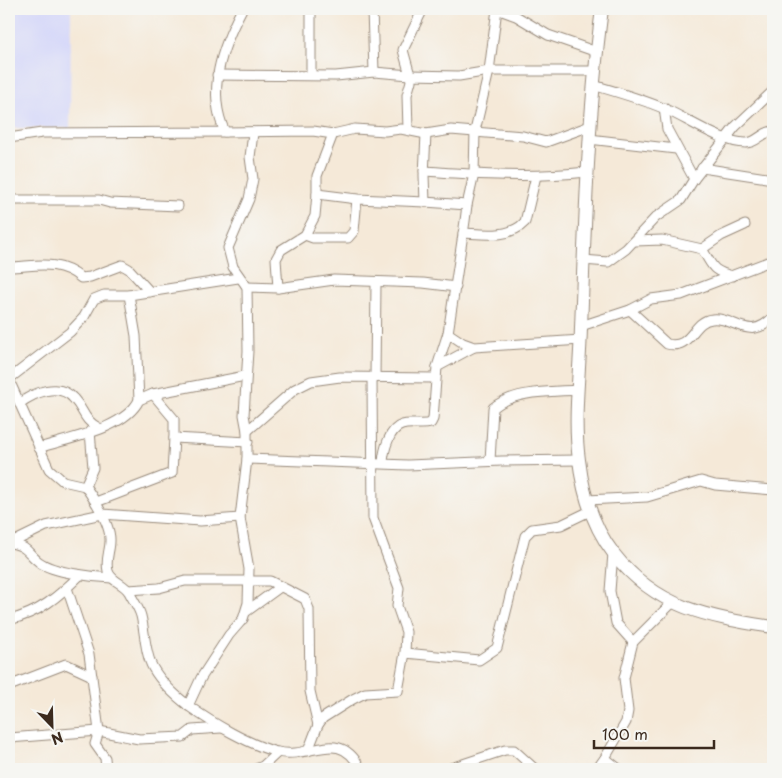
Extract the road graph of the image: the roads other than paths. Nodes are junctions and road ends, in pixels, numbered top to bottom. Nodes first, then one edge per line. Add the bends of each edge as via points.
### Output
1 (242, 9) edge
2 (310, 9) edge
3 (372, 9) edge
4 (423, 9) edge
5 (497, 9) edge
6 (602, 9) edge
7 (596, 52) junction
8 (594, 71) junction
9 (374, 72) junction
10 (489, 72) junction
11 (410, 74) junction
12 (217, 75) junction
13 (311, 75) junction
14 (593, 85) junction
15 (773, 91) edge
16 (664, 108) junction
17 (408, 130) junction
18 (474, 131) junction
19 (773, 131) edge
20 (225, 132) junction
21 (590, 132) junction
22 (253, 133) junction
23 (333, 134) junction
24 (426, 134) junction
25 (9, 138) edge
26 (726, 138) junction
27 (676, 149) junction
28 (702, 168) junction
29 (424, 170) junction
30 (586, 172) junction
31 (474, 174) junction
32 (536, 176) junction
33 (694, 179) junction
34 (773, 179) edge
35 (317, 194) junction
36 (357, 199) junction
37 (9, 200) edge
38 (425, 202) junction
39 (467, 205) junction
40 (178, 206) dead end
41 (745, 225) dead end
42 (463, 233) junction
43 (305, 235) junction
44 (635, 241) junction
45 (702, 248) junction
46 (583, 260) junction
47 (773, 260) edge
48 (9, 267) edge
49 (733, 276) junction
50 (238, 278) junction
51 (376, 282) junction
52 (246, 287) junction
53 (456, 287) junction
54 (278, 288) junction
55 (150, 292) junction
56 (129, 295) junction
57 (630, 310) junction
58 (773, 317) edge
59 (581, 326) junction
60 (448, 333) junction
61 (581, 340) junction
62 (474, 347) junction
63 (437, 367) junction
64 (245, 376) junction
65 (373, 378) junction
66 (435, 378) junction
67 (9, 380) edge
68 (578, 390) junction
69 (153, 394) junction
70 (15, 398) edge
71 (139, 400) junction
72 (94, 430) junction
73 (247, 431) junction
74 (174, 438) junction
75 (248, 442) junction
76 (39, 448) junction
77 (247, 459) junction
78 (579, 460) junction
79 (490, 461) junction
80 (379, 463) junction
81 (86, 486) junction
82 (773, 490) edge
83 (96, 502) junction
84 (588, 506) junction
85 (102, 514) junction
86 (240, 518) junction
87 (10, 544) edge
88 (613, 553) junction
89 (80, 575) junction
90 (112, 578) junction
91 (249, 580) junction
92 (280, 587) junction
93 (67, 588) junction
94 (128, 590) junction
95 (672, 603) junction
96 (247, 611) junction
97 (9, 620) edge
98 (773, 627) edge
99 (633, 642) junction
100 (405, 653) junction
101 (92, 676) junction
102 (9, 686) edge
103 (188, 706) junction
104 (318, 725) junction
105 (221, 728) junction
106 (99, 731) junction
107 (9, 738) edge
108 (308, 751) junction
109 (278, 752) junction
110 (605, 758) junction
111 (262, 768) edge
112 (106, 769) edge
113 (361, 769) edge
114 (449, 769) edge
115 (535, 769) edge
116 (597, 769) edge
117 (619, 769) edge

1 - 12 street via 230,30
2 - 13 street
3 - 9 street
4 - 11 street via 403,50
5 - 7 street via 548,35
5 - 10 street
6 - 7 main road
7 - 8 main road
8 - 10 street
8 - 14 main road
9 - 11 street
9 - 13 street
10 - 11 street via 459,76
10 - 18 street
11 - 17 street
12 - 13 street
12 - 20 street via 216,106
14 - 16 street
14 - 21 main road
15 - 26 street
16 - 26 street
16 - 27 street via 667,130
17 - 23 street via 355,129
17 - 24 street
18 - 21 street via 546,142
18 - 24 street
18 - 31 street
19 - 26 street via 749,143
20 - 22 street
20 - 25 street via 42,133
21 - 27 street
21 - 30 main road
22 - 23 street via 313,131
22 - 50 street via 250,157 253,180 228,248
23 - 35 street via 317,176
24 - 29 street
26 - 28 street
27 - 33 street
28 - 33 street
28 - 34 street
29 - 31 street
29 - 38 street
30 - 32 street
30 - 46 main road
31 - 32 street
31 - 39 street
32 - 42 street via 521,227 500,234
33 - 44 street via 681,200 656,217
35 - 36 street
35 - 43 street via 315,216
36 - 38 street
36 - 43 street via 354,231 348,238
37 - 40 street via 99,200
38 - 39 street
39 - 42 street
41 - 45 street
42 - 53 street
43 - 54 street via 281,250 276,259
44 - 45 street via 662,240
44 - 46 street via 608,262
45 - 49 street via 718,273
46 - 59 main road
47 - 49 street
48 - 55 street via 57,265 69,268 81,278 122,266 129,269
49 - 57 street via 681,295 651,299
50 - 52 street
50 - 55 street
51 - 53 street
51 - 54 street via 323,280
51 - 65 street
52 - 54 street
52 - 64 street via 248,350
53 - 60 street
55 - 56 street
56 - 67 street via 104,295 94,299 70,332
56 - 71 street via 136,336
57 - 58 street via 667,344 674,346 683,343 708,320 715,318 745,329 767,324
57 - 59 street
59 - 61 main road
60 - 62 street
60 - 63 street
61 - 62 street
61 - 68 main road
62 - 63 street
63 - 66 street
64 - 69 street
64 - 73 street
65 - 66 street
65 - 73 street via 340,377 311,381 295,389
65 - 80 street
66 - 80 street via 431,423 403,425 394,429
67 - 70 street
68 - 78 main road
68 - 79 street via 533,394 500,402 492,408
69 - 71 street
69 - 74 street via 174,419
70 - 72 street via 49,390 63,392 74,398
70 - 76 street
71 - 72 street via 134,410 119,422
72 - 76 street
72 - 81 street via 93,468
73 - 75 street
74 - 75 street
74 - 83 street via 172,473
75 - 77 street
76 - 81 street via 55,476
77 - 80 street
77 - 86 street
78 - 79 street
78 - 84 main road
79 - 80 street via 408,465
80 - 100 street via 373,518 399,588 397,606 406,632
81 - 83 street
82 - 84 street via 716,485 701,480 647,497
83 - 85 street
84 - 88 main road
84 - 100 street via 561,525 532,529 525,536 497,648 489,655 479,660
85 - 86 street via 200,521
85 - 87 street via 46,526
85 - 90 street via 110,540 107,552
86 - 91 street
87 - 89 street via 26,547 40,563
88 - 95 main road via 635,578
88 - 99 street via 610,591 616,623
89 - 90 street
89 - 93 street
90 - 94 street
91 - 92 street via 270,581
91 - 94 street via 185,580 160,588
91 - 96 street
92 - 96 street
92 - 104 street via 305,599 309,609 310,691
93 - 97 street via 31,613
93 - 101 street via 89,654
94 - 103 street via 140,613 152,667
95 - 98 main road via 696,613
95 - 99 street
96 - 103 street via 201,678
99 - 110 street via 624,678 626,722
100 - 104 street via 398,691 364,693 323,718
101 - 102 street via 66,664
101 - 106 street
103 - 105 street
104 - 108 street
105 - 106 street via 192,730 183,737 139,739
105 - 109 street
106 - 107 street
106 - 112 street via 95,744 105,758
108 - 109 street
108 - 113 street via 326,745 339,746
109 - 111 street
110 - 116 street
110 - 117 street
114 - 115 street via 506,750 514,750

